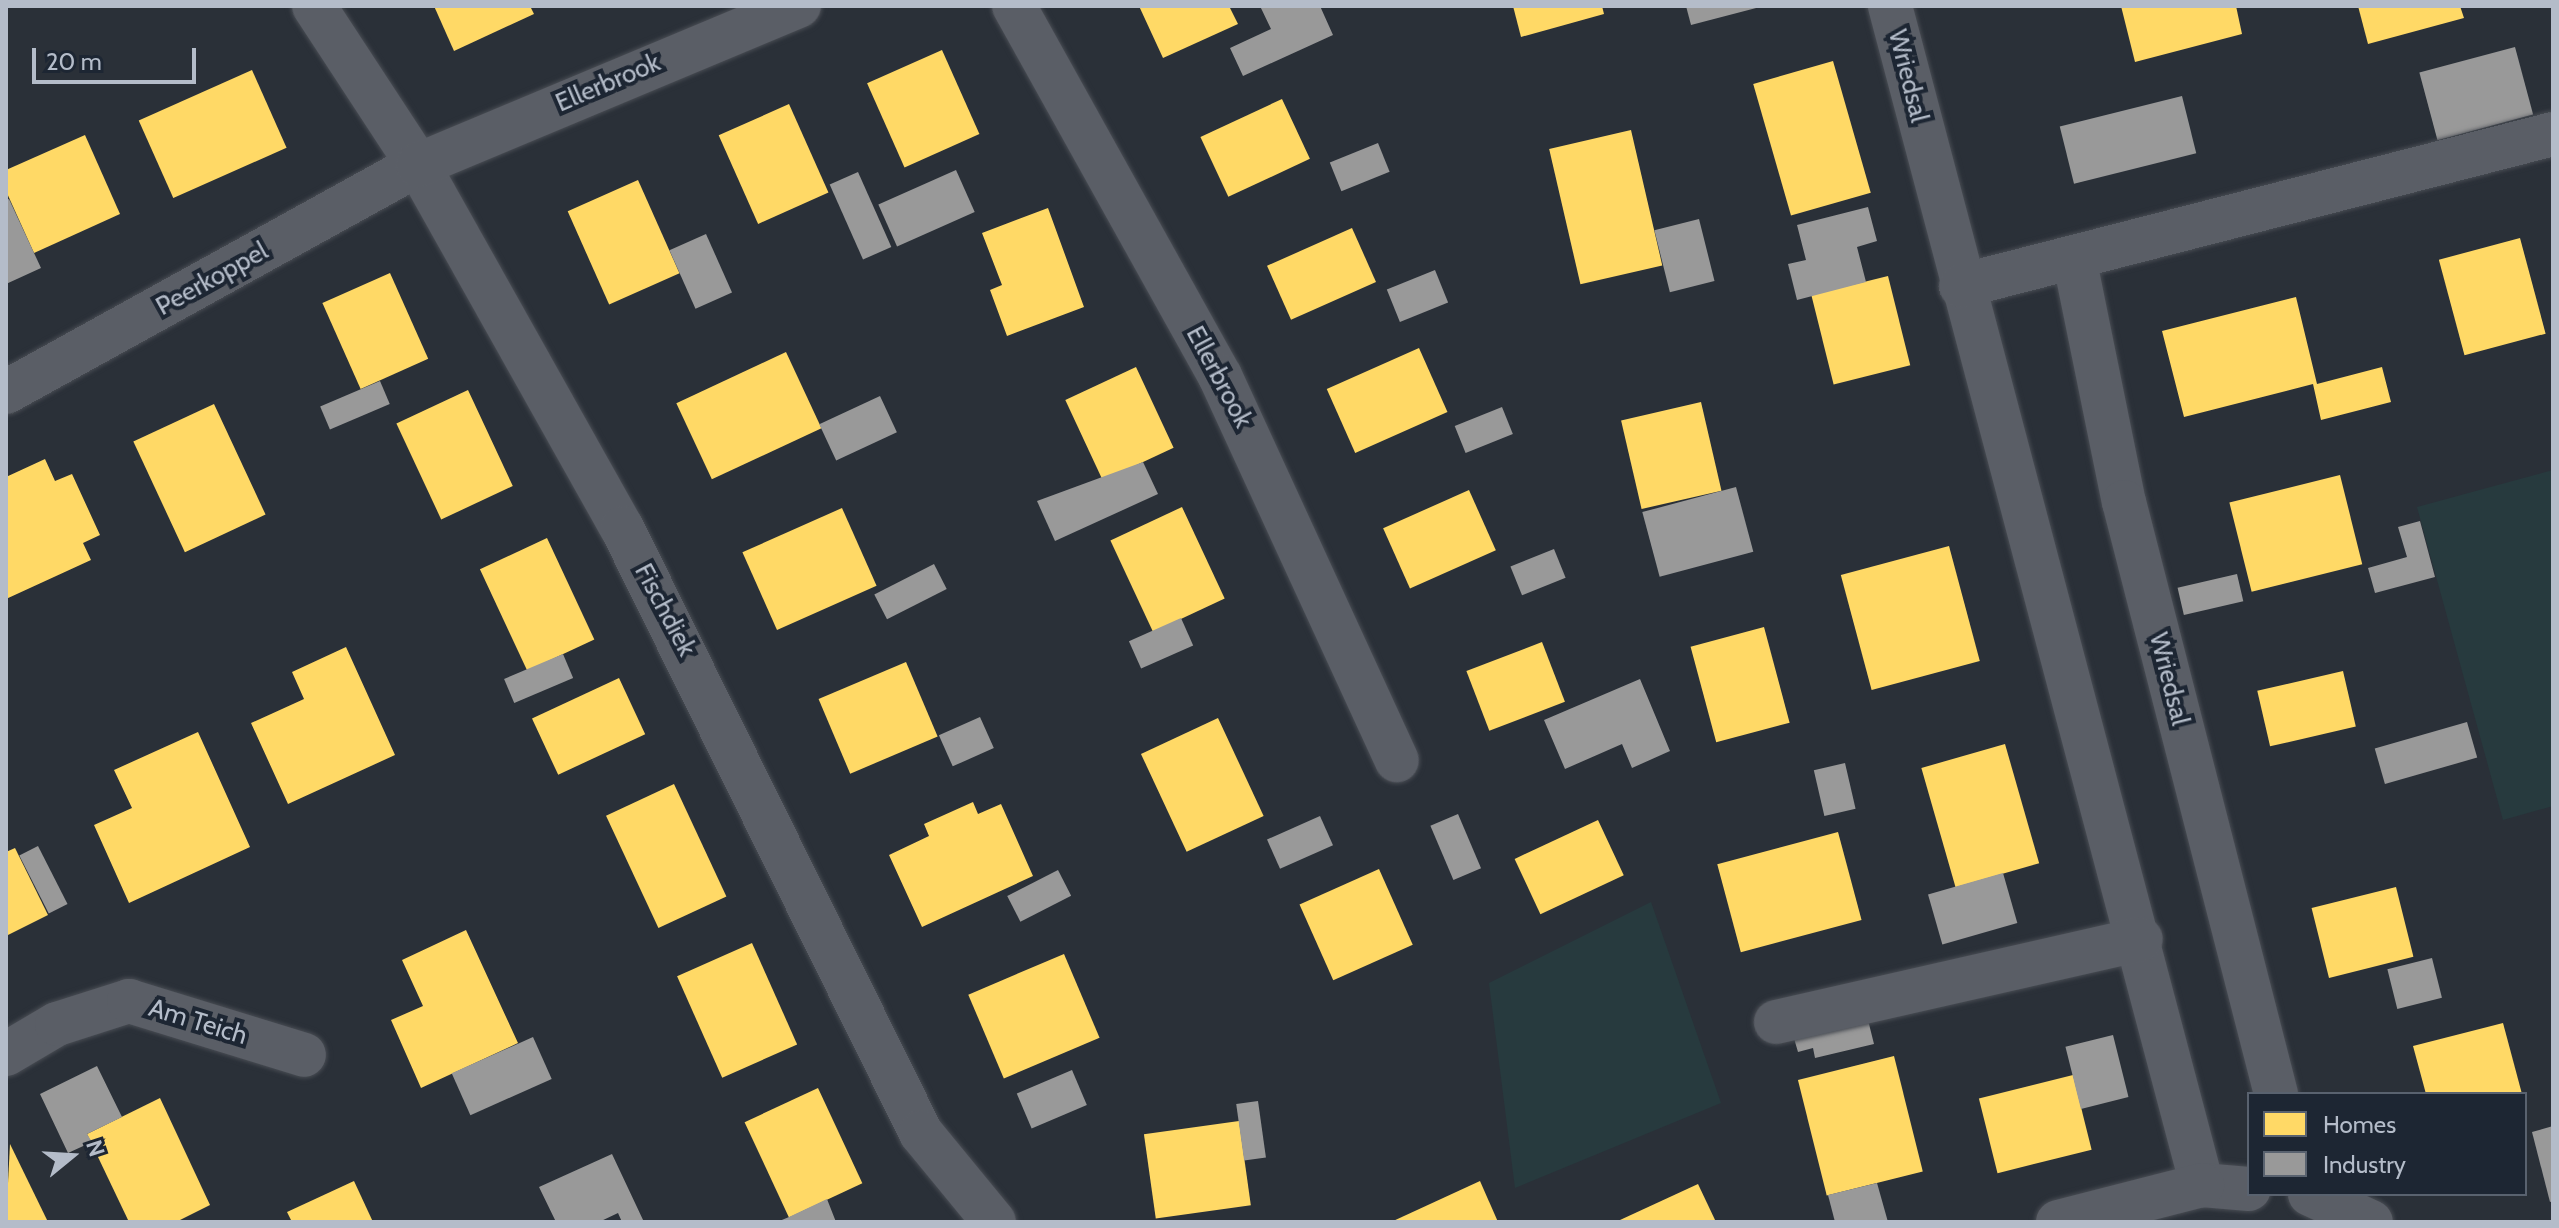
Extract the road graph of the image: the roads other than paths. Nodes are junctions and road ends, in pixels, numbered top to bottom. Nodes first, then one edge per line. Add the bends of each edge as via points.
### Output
1 (314, 6) edge
2 (799, 6) edge
3 (1014, 6) edge
4 (1890, 6) edge
5 (2553, 134) edge
6 (418, 165) junction
7 (2075, 262) junction
8 (1961, 286) junction
9 (6, 392) edge
10 (1397, 760) dead end
11 (2141, 939) junction
12 (1776, 1022) dead end
13 (6, 1054) edge
14 (304, 1055) dead end
15 (2275, 1092) edge
16 (2202, 1185) junction
17 (2247, 1189) edge
18 (2314, 1196) edge
19 (994, 1222) edge
20 (2058, 1222) edge
21 (2371, 1222) edge

1 - 6 street, Fischdiek
2 - 6 street, Ellerbrook
3 - 10 street, Ellerbrook via 1220,376
4 - 8 street, Wriedsal
5 - 7 street
6 - 9 street, Peerkoppel
6 - 19 street, Fischdiek via 700,678 921,1133
7 - 8 street
7 - 15 street, Wriedsal via 2124,502
8 - 11 street, Wriedsal
11 - 12 street
11 - 16 street, Wriedsal
13 - 14 street, Am Teich via 57,1024 129,1001
16 - 17 street
16 - 20 street
18 - 21 street

